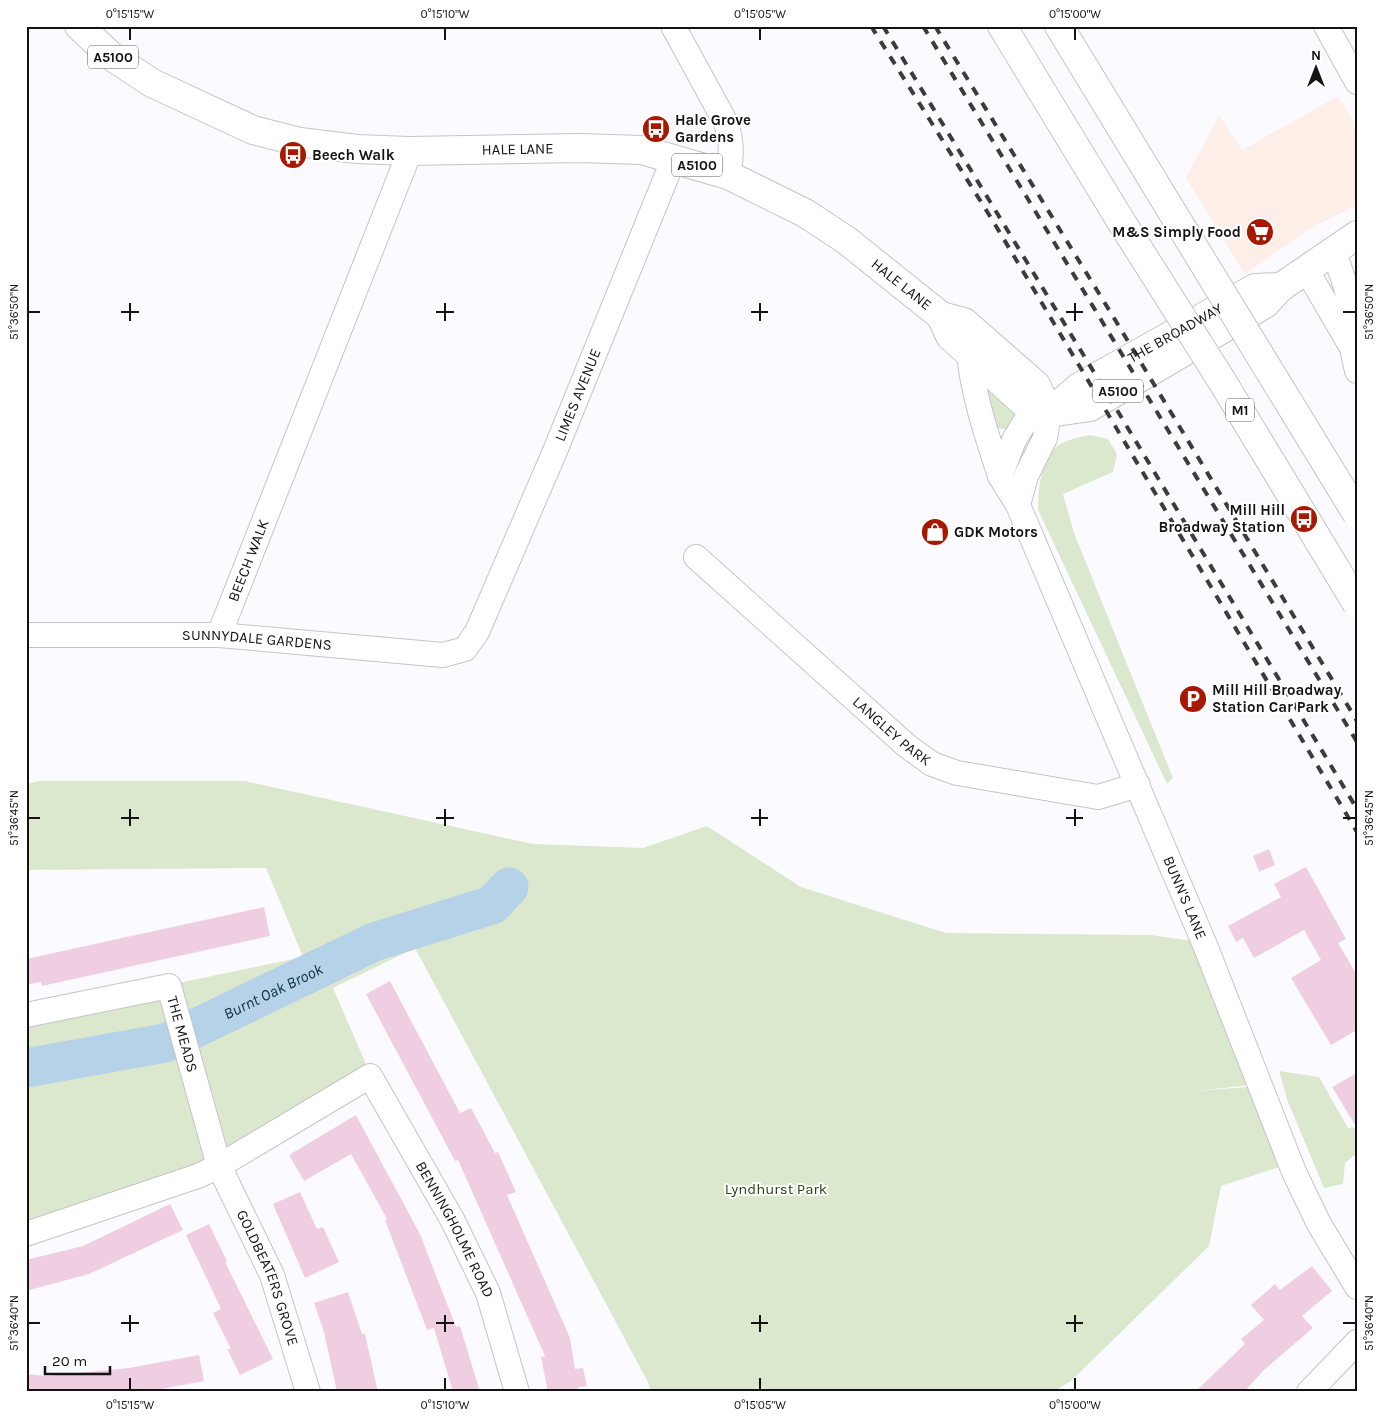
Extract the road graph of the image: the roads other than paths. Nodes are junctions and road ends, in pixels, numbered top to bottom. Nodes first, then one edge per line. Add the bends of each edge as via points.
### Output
1 (79, 26) edge
2 (673, 26) edge
3 (1002, 26) edge
4 (1059, 26) edge
5 (1326, 26) edge
6 (1357, 82) edge
7 (410, 151) junction
8 (674, 158) junction
9 (728, 175) junction
10 (1357, 235) edge
11 (1333, 251) junction
12 (1306, 270) junction
13 (941, 316) junction
14 (1352, 348) junction
15 (969, 354) junction
16 (1357, 371) edge
17 (1049, 413) junction
18 (1000, 476) junction
19 (1018, 505) junction
20 (1357, 514) edge
21 (696, 557) dead end
22 (1357, 604) edge
23 (477, 632) joint
24 (26, 635) edge
25 (219, 635) junction
26 (1138, 785) junction
27 (26, 1016) edge
28 (219, 1166) junction
29 (26, 1234) edge
30 (1357, 1287) edge
31 (1357, 1342) edge
32 (304, 1391) edge
33 (517, 1392) edge
34 (1309, 1392) edge

1 - 7 main road, HALE LANE / A5100 via 111,56 152,83 253,130 300,142
2 - 9 street via 726,123 732,158
3 - 22 main road, M1, bridge
4 - 20 main road, bridge
5 - 6 street
7 - 8 main road, HALE LANE / A5100 via 579,148 642,150
7 - 25 street, BEECH WALK
8 - 9 main road, HALE LANE / A5100
8 - 23 street, LIMES AVENUE
9 - 13 main road, HALE LANE / A5100 via 805,213
10 - 11 main road, THE BROADWAY / A5100
11 - 12 main road, THE BROADWAY / A5100
11 - 14 street via 1344,279 1355,330
12 - 14 street
12 - 17 main road, THE BROADWAY / A5100 via 1281,287 1265,304 1090,408
13 - 15 main road, HALE LANE / A5100 via 950,336
13 - 17 main road, HALE LANE / A5100 via 964,322 1036,385
14 - 16 street
15 - 17 main road, HALE LANE / A5100 via 1024,403
15 - 18 street, BUNN'S LANE via 985,428
17 - 18 street via 1025,422
17 - 19 street via 1045,438 1026,476
18 - 19 street, BUNN'S LANE
19 - 26 street, BUNN'S LANE
21 - 26 street, LANGLEY PARK via 907,746 932,764 957,773 1098,797
23 - 25 street, SUNNYDALE GARDENS via 465,649 443,655
24 - 25 street, SUNNYDALE GARDENS
26 - 30 street, BUNN'S LANE via 1294,1172 1319,1224
27 - 28 street, THE MEADS via 168,986
28 - 29 street
28 - 32 street, GOLDBEATERS GROVE via 272,1275
28 - 33 street, BENNINGHOLME ROAD via 370,1076 452,1221 488,1293
31 - 34 street

